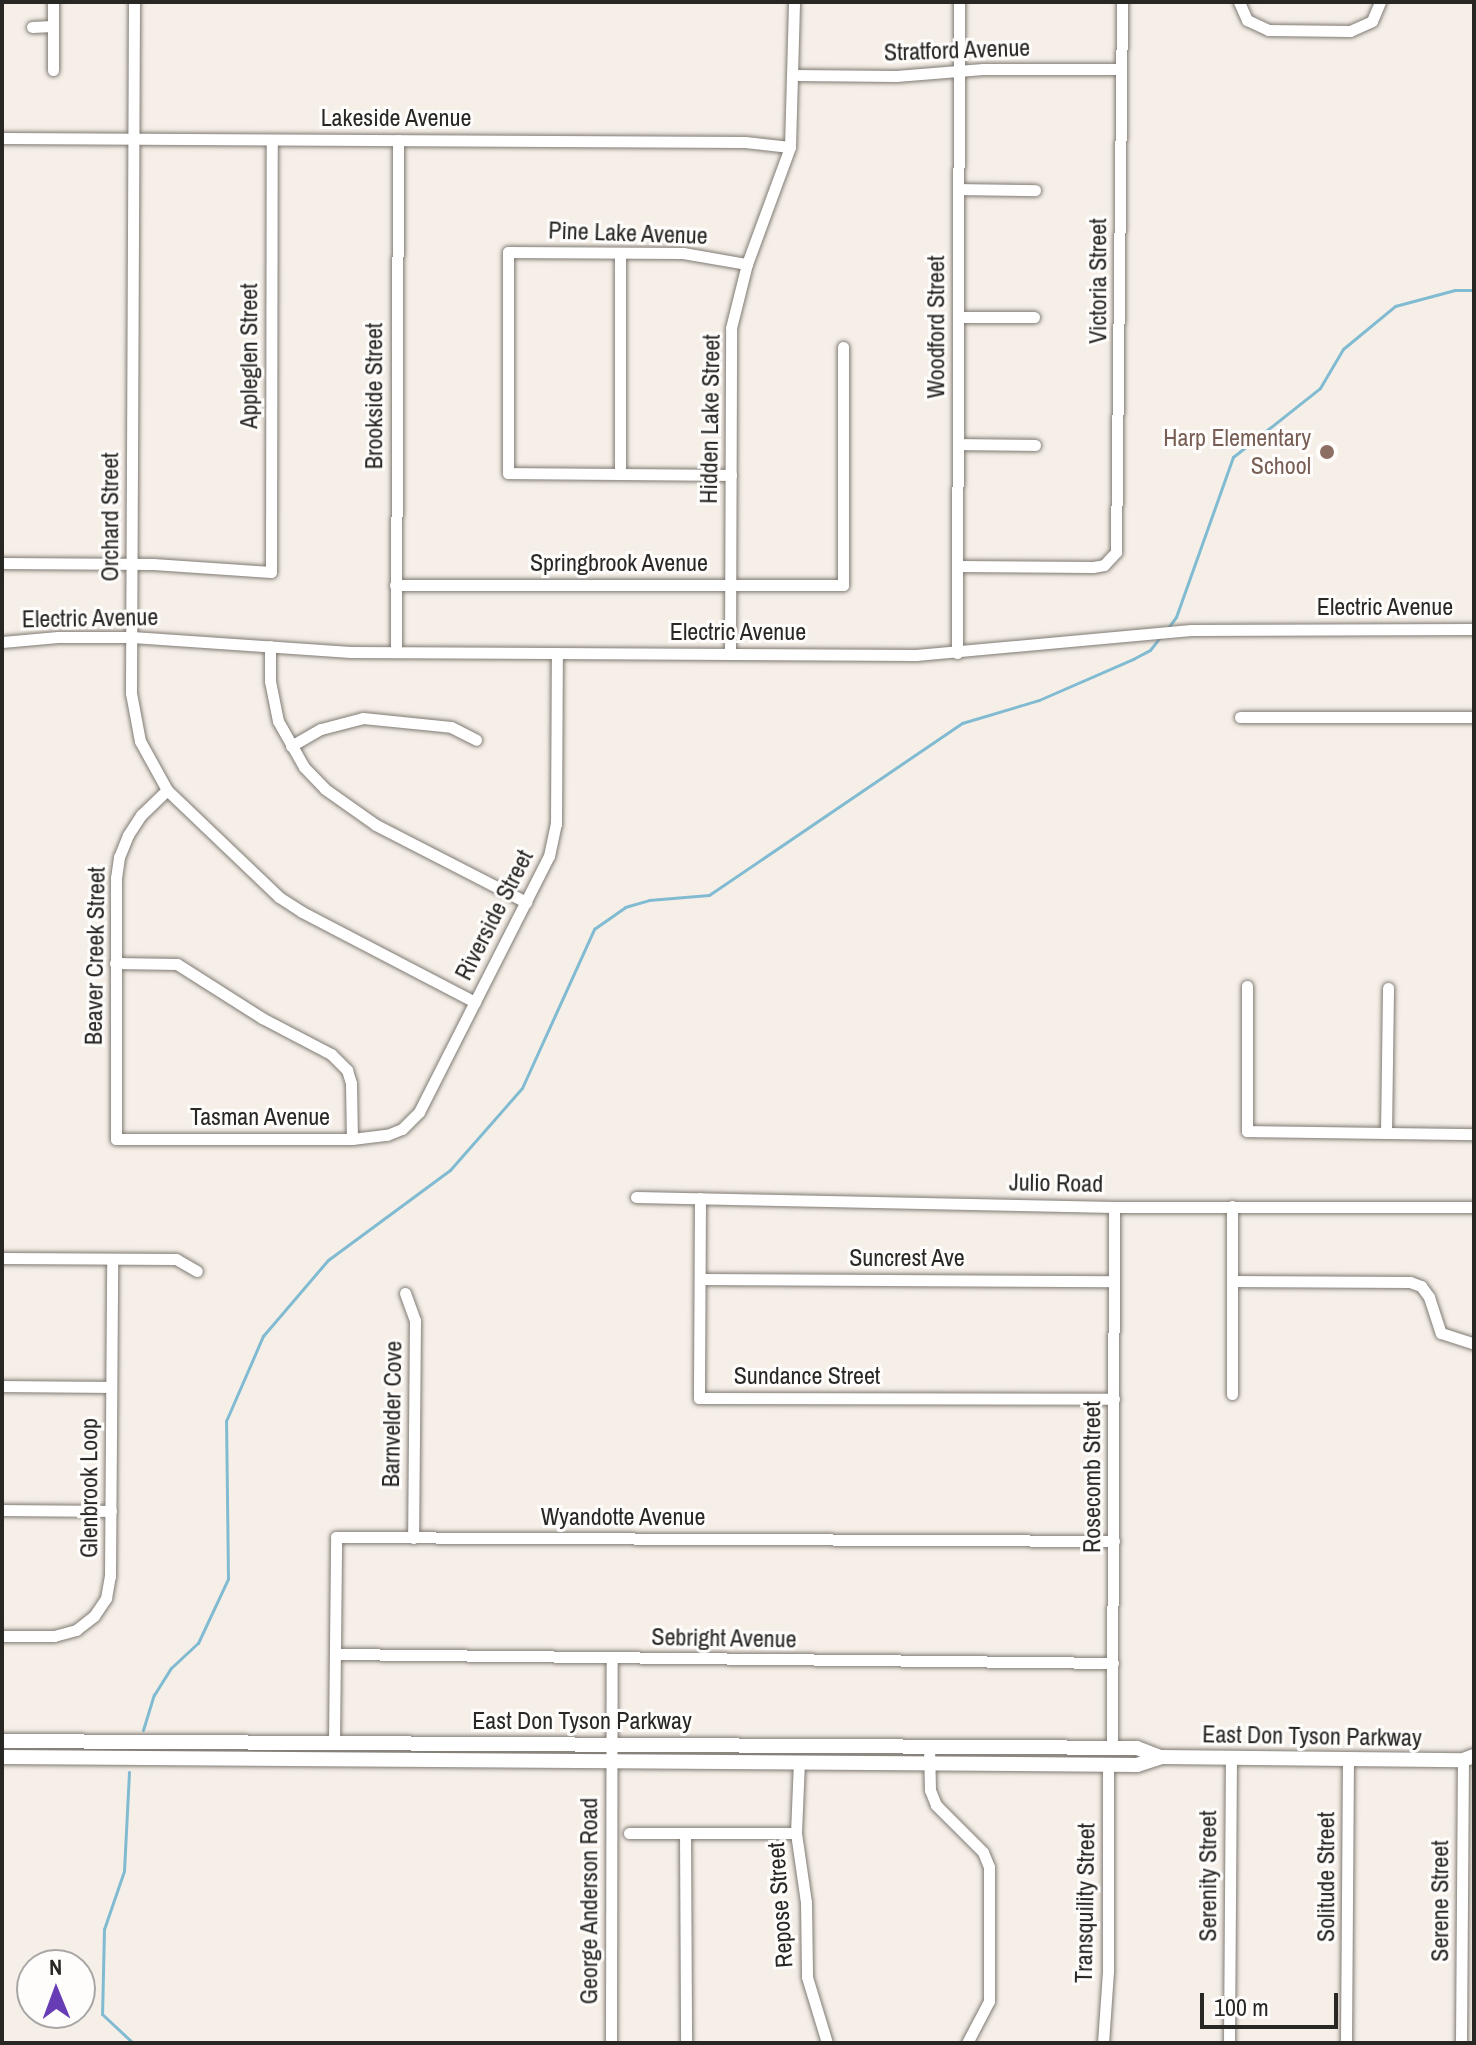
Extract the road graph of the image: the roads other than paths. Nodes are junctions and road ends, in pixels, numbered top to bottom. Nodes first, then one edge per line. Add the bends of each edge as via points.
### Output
1 (53, 2) edge
2 (134, 2) edge
3 (794, 2) edge
4 (959, 2) edge
5 (1122, 2) edge
6 (1239, 2) edge
7 (1380, 2) edge
8 (53, 26) junction
9 (32, 27) dead end
10 (1121, 69) junction
11 (53, 70) dead end
12 (959, 71) junction
13 (794, 75) junction
14 (2, 138) edge
15 (133, 139) junction
16 (272, 140) junction
17 (398, 140) junction
18 (790, 147) junction
19 (959, 189) junction
20 (1035, 190) dead end
21 (620, 253) junction
22 (747, 264) junction
23 (958, 317) junction
24 (1034, 317) dead end
25 (843, 347) dead end
26 (958, 444) junction
27 (1035, 445) dead end
28 (620, 474) junction
29 (731, 475) junction
30 (2, 563) edge
31 (132, 564) junction
32 (957, 566) junction
33 (395, 585) junction
34 (731, 585) junction
35 (1474, 629) edge
36 (132, 637) junction
37 (2, 642) edge
38 (270, 646) junction
39 (396, 652) junction
40 (557, 653) junction
41 (957, 653) junction
42 (730, 654) junction
43 (1240, 717) dead end
44 (1474, 717) edge
45 (476, 740) dead end
46 (291, 746) junction
47 (167, 790) junction
48 (526, 902) junction
49 (115, 963) junction
50 (1247, 986) dead end
51 (1388, 988) dead end
52 (475, 1002) junction
53 (402, 1129) joint
54 (1386, 1133) junction
55 (1474, 1134) edge
56 (116, 1139) joint
57 (352, 1139) junction
58 (636, 1197) dead end
59 (700, 1198) junction
60 (1232, 1206) junction
61 (1114, 1207) junction
62 (1474, 1207) edge
63 (2, 1258) edge
64 (112, 1259) junction
65 (197, 1271) dead end
66 (700, 1279) junction
67 (1114, 1281) junction
68 (1232, 1281) junction
69 (405, 1293) dead end
70 (1474, 1344) edge
71 (2, 1386) edge
72 (111, 1387) junction
73 (1232, 1394) dead end
74 (1114, 1399) junction
75 (2, 1510) edge
76 (111, 1511) junction
77 (413, 1538) junction
78 (1114, 1541) junction
79 (2, 1636) edge
80 (335, 1654) junction
81 (612, 1658) junction
82 (1113, 1663) junction
83 (2, 1741) edge
84 (334, 1742) junction
85 (611, 1743) junction
86 (929, 1746) junction
87 (1112, 1748) junction
88 (2, 1757) edge
89 (1161, 1757) junction
90 (1231, 1758) junction
91 (611, 1759) junction
92 (1348, 1759) junction
93 (1470, 1760) edge
94 (799, 1761) junction
95 (929, 1762) junction
96 (1108, 1764) junction
97 (629, 1833) dead end
98 (685, 1833) junction
99 (796, 1833) junction
100 (611, 2043) edge
101 (686, 2043) edge
102 (827, 2043) edge
103 (967, 2043) edge
104 (1103, 2043) edge
105 (1229, 2043) edge
106 (1346, 2043) edge
107 (1461, 2043) edge

1 - 8 street
2 - 15 street, Orchard Street
3 - 13 street, Hidden Lake Street
4 - 12 street, Woodford Street
5 - 10 street, Victoria Street
6 - 7 street via 1247,20 1268,30 1350,31 1372,21
8 - 9 street
8 - 11 street
10 - 12 street, Stratford Avenue
10 - 32 street, Victoria Street via 1118,544 1112,560 1093,567
12 - 13 street, Stratford Avenue
12 - 19 street, Woodford Street
13 - 18 street, Hidden Lake Street
14 - 15 street, Lakeside Avenue
15 - 16 street, Lakeside Avenue
15 - 31 street, Orchard Street
16 - 17 street, Lakeside Avenue
16 - 31 street, Appleglen Street via 271,572
17 - 18 street, Lakeside Avenue via 745,142
17 - 33 street, Brookside Street
18 - 22 street, Hidden Lake Street
19 - 20 street
19 - 23 street, Woodford Street
21 - 22 street, Pine Lake Avenue via 683,253
21 - 28 street
21 - 28 street, Pine Lake Avenue via 508,252 508,473
22 - 29 street, Hidden Lake Street via 731,328
23 - 24 street
23 - 26 street, Woodford Street
25 - 34 street, Springbrook Avenue via 843,585
26 - 27 street
26 - 32 street, Woodford Street
28 - 29 street
29 - 34 street, Hidden Lake Street
30 - 31 street
31 - 36 street, Orchard Street
32 - 41 street, Woodford Street
33 - 34 street, Springbrook Avenue
33 - 39 street, Brookside Street
34 - 42 street, Hidden Lake Street
35 - 41 street, Electric Avenue via 1191,630
36 - 37 street, Electric Avenue
36 - 38 street, Electric Avenue
36 - 47 street, Orchard Street via 133,715 150,766
38 - 39 street, Electric Avenue
38 - 46 street via 272,699
39 - 40 street, Electric Avenue
40 - 42 street, Electric Avenue
40 - 48 street, Riverside Street via 554,841
41 - 42 street, Electric Avenue
43 - 44 street
45 - 46 street via 451,727 363,718 321,729
46 - 48 street via 304,767 350,810
47 - 49 street, Beaver Creek Street via 141,815 119,857
47 - 52 street, Orchard Street via 279,897
48 - 52 street, Riverside Street
49 - 56 street, Beaver Creek Street
49 - 57 street via 177,964 331,1054 347,1070 351,1083
50 - 54 street via 1247,1131
51 - 54 street
52 - 53 street, Riverside Street via 419,1112
53 - 57 street, Tasman Avenue
54 - 55 street
56 - 57 street, Tasman Avenue
58 - 59 street, Julio Road
59 - 61 street, Julio Road
59 - 66 street, Sundance Street
60 - 61 street, Julio Road
60 - 62 street, Julio Road
60 - 68 street
61 - 67 street, Rosecomb Street
63 - 64 street
64 - 65 street via 176,1259
64 - 72 street, Glenbrook Loop
66 - 67 street, Suncrest Ave
66 - 74 street, Sundance Street via 699,1398
67 - 74 street, Rosecomb Street
68 - 70 street via 1410,1282 1429,1297 1441,1333
68 - 73 street
69 - 77 street, Barnvelder Cove via 415,1320
71 - 72 street
72 - 76 street, Glenbrook Loop
74 - 78 street, Rosecomb Street
75 - 76 street
76 - 79 street, Glenbrook Loop via 110,1576 106,1598 94,1616 76,1630 54,1636
77 - 78 street, Wyandotte Avenue
77 - 80 street, Wyandotte Avenue via 336,1537
78 - 82 street, Rosecomb Street
80 - 81 street, Sebright Avenue
80 - 84 street, Wyandotte Avenue
81 - 82 street, Sebright Avenue
81 - 85 street, George Anderson Road
82 - 87 street, Rosecomb Street
83 - 84 main road, East Don Tyson Parkway
84 - 85 main road, East Don Tyson Parkway
85 - 86 main road, East Don Tyson Parkway
85 - 91 street, George Anderson Road
86 - 87 main road, East Don Tyson Parkway
86 - 95 street
87 - 89 main road, East Don Tyson Parkway via 1137,1748
88 - 91 main road, East Don Tyson Parkway
89 - 90 main road, East Don Tyson Parkway
89 - 96 main road, East Don Tyson Parkway via 1137,1765
90 - 92 main road, East Don Tyson Parkway
90 - 105 street, Serenity Street
91 - 94 main road, East Don Tyson Parkway
91 - 100 street, George Anderson Road
92 - 93 main road, East Don Tyson Parkway
92 - 106 street, Solitude Street
93 - 107 street, Serene Street
94 - 95 main road, East Don Tyson Parkway
94 - 99 street, Repose Street
95 - 96 main road, East Don Tyson Parkway
95 - 103 street via 936,1805 983,1852 989,1867 989,2001
96 - 104 street, Transquility Street
97 - 98 street
98 - 99 street
98 - 101 street
99 - 102 street, Repose Street via 806,1902 807,1977

